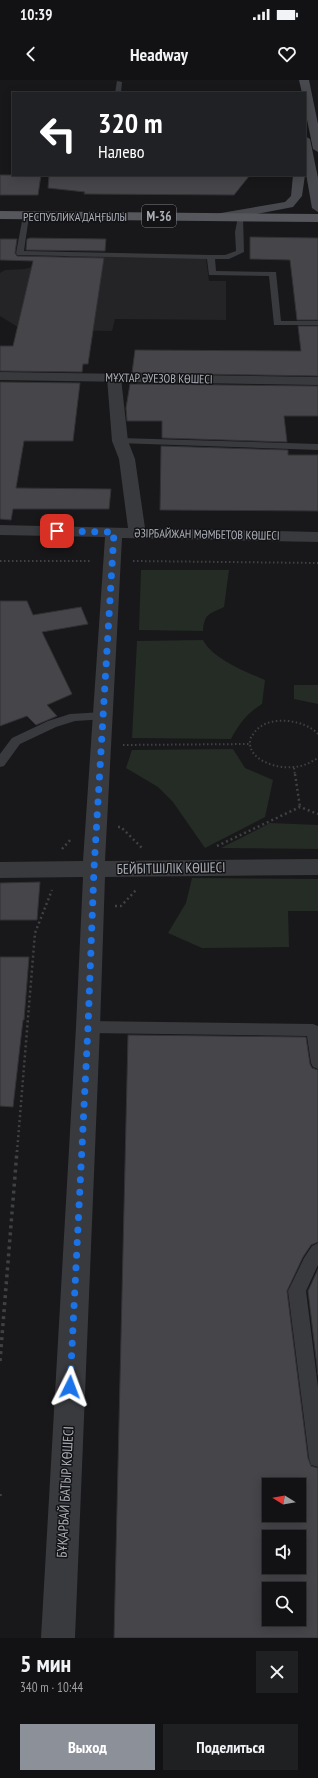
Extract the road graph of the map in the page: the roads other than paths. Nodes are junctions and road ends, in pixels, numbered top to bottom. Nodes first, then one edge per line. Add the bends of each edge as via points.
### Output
1 (294, 80) edge
2 (304, 80) edge
3 (119, 82) dead end
4 (118, 92) edge
5 (297, 92) edge
6 (318, 149) edge
7 (306, 158) edge
8 (299, 176) edge
9 (318, 208) edge
10 (0, 215) edge
11 (26, 216) junction
12 (221, 217) junction
13 (241, 217) junction
14 (318, 218) edge
15 (212, 257) junction
16 (318, 323) edge
17 (0, 376) edge
18 (114, 378) junction
19 (318, 381) edge
20 (120, 441) junction
21 (318, 447) edge
22 (0, 530) edge
23 (125, 532) junction
24 (318, 537) edge
25 (103, 716) junction
26 (0, 763) edge
27 (318, 867) edge
28 (94, 869) junction
29 (0, 870) edge
30 (88, 1027) junction
31 (318, 1063) edge
32 (318, 1251) edge
33 (318, 1458) edge
34 (58, 1638) edge

1 - 5 main road
2 - 6 main road
3 - 4 lane
7 - 9 main road
8 - 12 main road via 296,201 289,205
10 - 11 main road, РЕСПУБЛИКА ДАҢҒЫЛЫ / M-36
11 - 12 main road, РЕСПУБЛИКА ДАҢҒЫЛЫ / M-36
11 - 15 lane via 20,253
12 - 13 main road, РЕСПУБЛИКА ДАҢҒЫЛЫ / M-36
13 - 14 main road, РЕСПУБЛИКА ДАҢҒЫЛЫ / M-36
13 - 15 lane via 240,252 226,257
15 - 16 lane via 212,274 273,274 277,323
17 - 18 street, МҰХТАР ӘУЕЗОВ КӨШЕСІ
18 - 19 street, МҰХТАР ӘУЕЗОВ КӨШЕСІ
18 - 20 street, БҰҚАРБАЙ БАТЫР КӨШЕСІ
20 - 21 lane
20 - 23 street, БҰҚАРБАЙ БАТЫР КӨШЕСІ via 128,459
22 - 23 street, ӘЗІРБАЙЖАН МӘМБЕТОВ КӨШЕСІ
23 - 24 street, ӘЗІРБАЙЖАН МӘМБЕТОВ КӨШЕСІ
23 - 25 street, БҰҚАРБАЙ БАТЫР КӨШЕСІ
25 - 26 lane via 74,717 52,724 16,741
25 - 28 street, БҰҚАРБАЙ БАТЫР КӨШЕСІ
27 - 28 street, БЕЙБІТШІЛІК КӨШЕСІ
28 - 29 street, БЕЙБІТШІЛІК КӨШЕСІ
28 - 30 street, БҰҚАРБАЙ БАТЫР КӨШЕСІ
30 - 31 lane via 312,1030
30 - 34 street, БҰҚАРБАЙ БАТЫР КӨШЕСІ
32 - 33 lane via 297,1291

